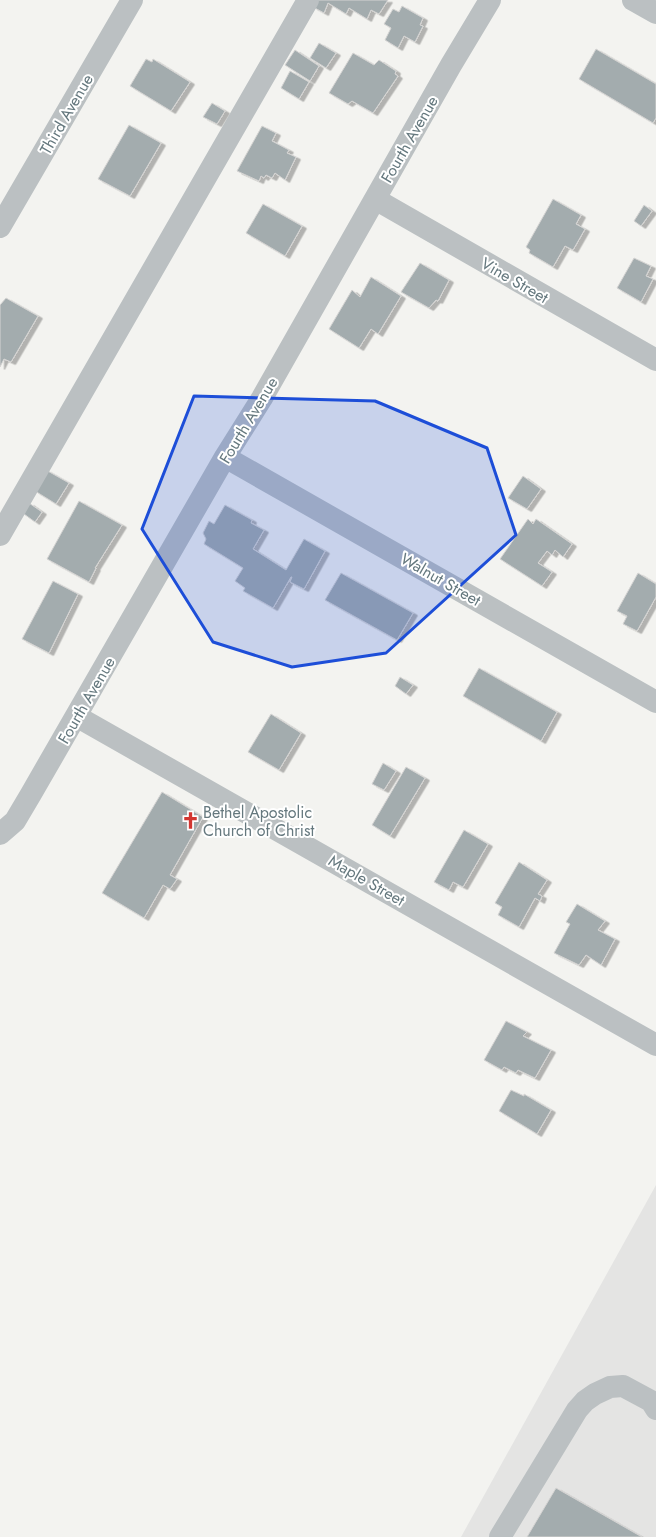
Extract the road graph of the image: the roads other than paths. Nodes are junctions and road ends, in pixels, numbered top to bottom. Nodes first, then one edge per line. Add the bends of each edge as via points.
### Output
1 (132, 0) edge
2 (308, 0) edge
3 (490, 0) edge
4 (634, 0) edge
5 (656, 13) edge
6 (375, 199) junction
7 (0, 227) edge
8 (656, 360) edge
9 (226, 457) junction
10 (0, 535) edge
11 (656, 702) edge
12 (76, 716) junction
13 (0, 834) edge
14 (656, 1045) edge
15 (656, 1409) edge
16 (500, 1537) edge

1 - 7 street, Third Avenue
2 - 10 street
3 - 6 street, Fourth Avenue
4 - 5 street
6 - 8 street, Vine Street
6 - 9 street, Fourth Avenue
9 - 11 street, Walnut Street
9 - 12 street, Fourth Avenue
12 - 13 street, Fourth Avenue via 15,821
12 - 14 street, Maple Street
15 - 16 street via 650,1401 623,1386 610,1387 585,1401

